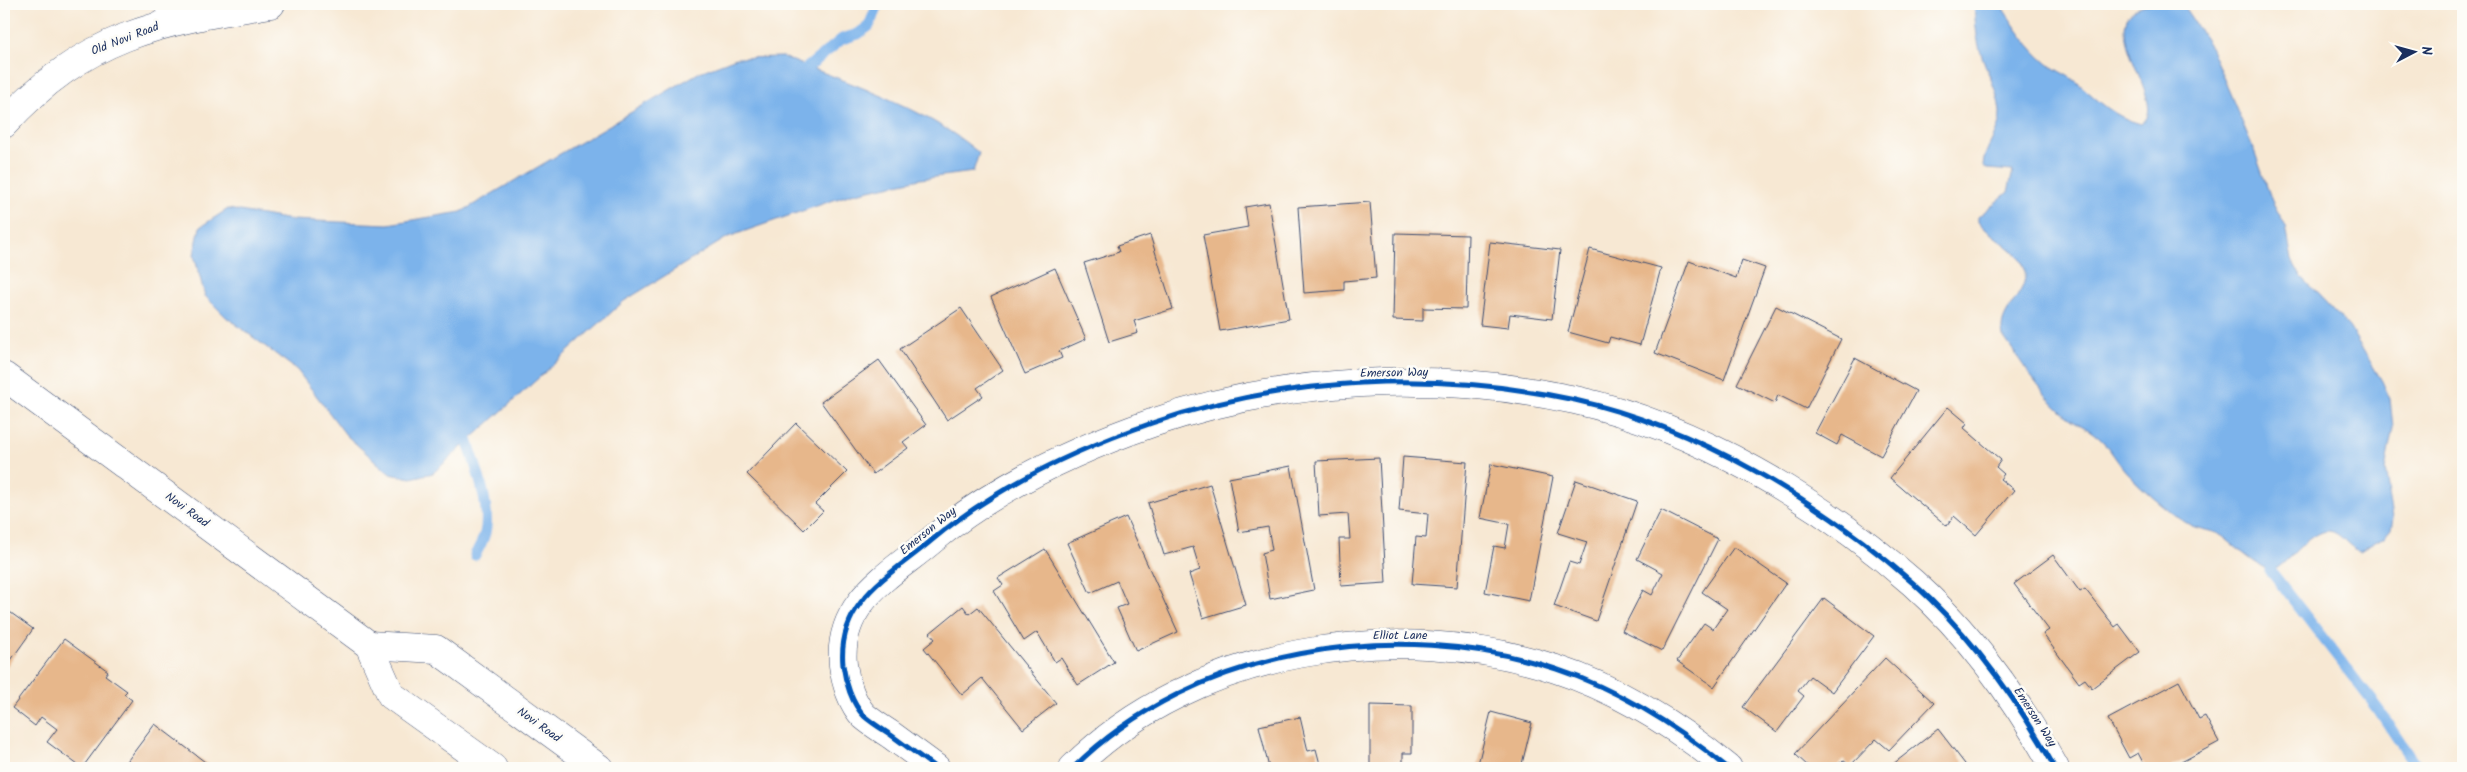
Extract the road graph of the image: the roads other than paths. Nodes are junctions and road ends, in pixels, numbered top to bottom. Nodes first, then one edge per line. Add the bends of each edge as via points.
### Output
1 (271, 4) edge
2 (170, 12) edge
3 (4, 124) edge
4 (4, 376) edge
5 (369, 645) junction
6 (493, 768) edge
7 (599, 768) edge
8 (936, 768) edge
9 (1073, 768) edge
10 (1728, 768) edge
11 (2055, 768) edge

1 - 2 street, Old Novi Road
2 - 3 street, Old Novi Road via 144,30 89,52 43,85
4 - 5 street, Novi Road
5 - 6 street, Novi Road via 391,695
5 - 7 street, Novi Road via 436,649
8 - 11 street, Emerson Way via 863,716 853,700 843,667 843,650 845,634 866,594 965,513 1078,451 1186,412 1290,390 1348,384 1431,382 1577,401 1642,421 1699,442 1813,506 1914,584 1941,612 2004,687
9 - 10 street, Elliot Lane via 1114,732 1150,709 1219,676 1266,661 1311,652 1391,644 1448,646 1504,655 1556,669 1638,705 1669,723

